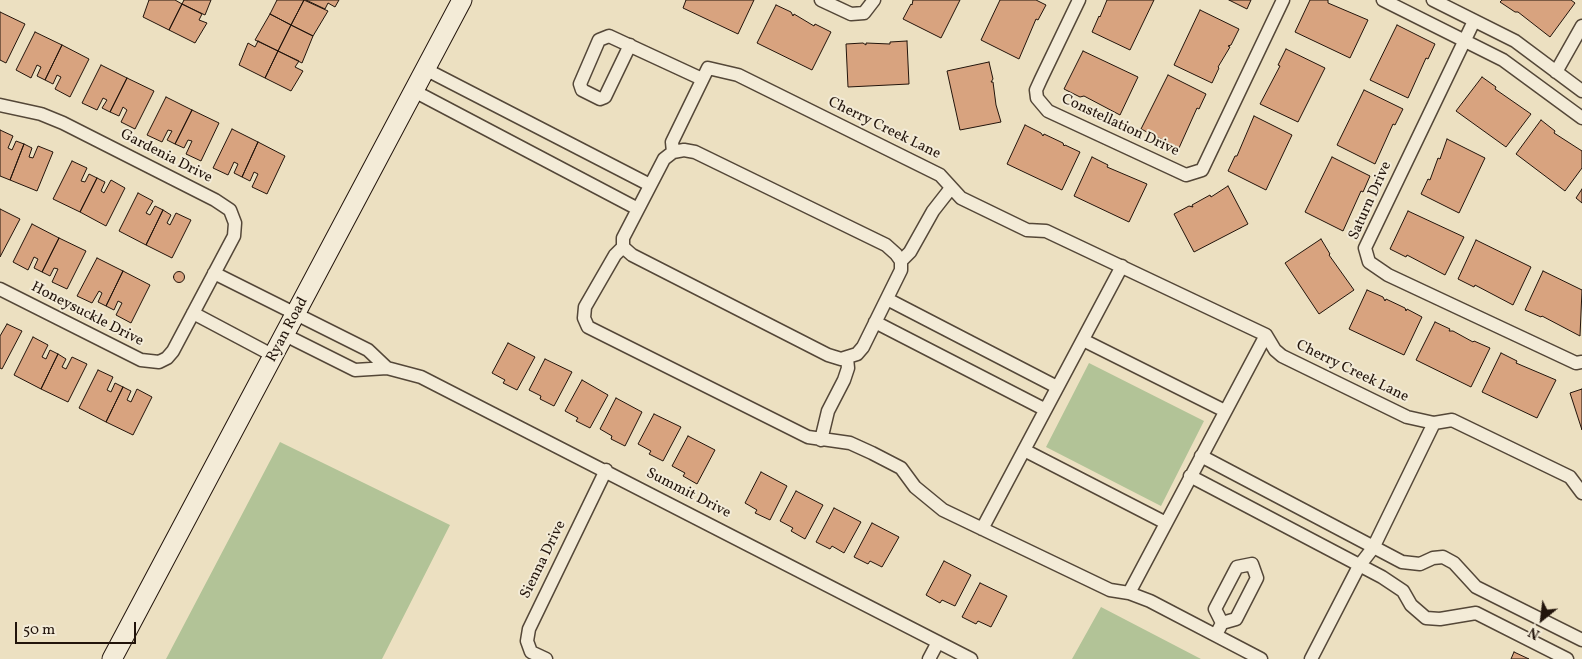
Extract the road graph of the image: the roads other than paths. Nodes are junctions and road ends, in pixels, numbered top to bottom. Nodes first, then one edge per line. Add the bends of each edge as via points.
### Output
1 (821, 0) edge
2 (874, 0) edge
3 (1079, 0) edge
4 (1283, 0) edge
5 (1383, 0) edge
6 (1433, 0) edge
7 (459, 1) edge
8 (1474, 21) junction
9 (1582, 26) edge
10 (1464, 40) junction
11 (630, 45) junction
12 (425, 69) junction
13 (1556, 72) junction
14 (702, 79) junction
15 (414, 91) junction
16 (1582, 91) edge
17 (0, 105) edge
18 (1582, 118) edge
19 (673, 152) junction
20 (650, 185) junction
21 (951, 188) junction
22 (638, 209) junction
23 (624, 247) junction
24 (901, 261) junction
25 (1122, 266) junction
26 (214, 273) junction
27 (0, 289) edge
28 (204, 293) joint
29 (887, 299) junction
30 (193, 313) junction
31 (296, 314) junction
32 (876, 322) junction
33 (285, 335) junction
34 (1266, 335) junction
35 (1083, 340) junction
36 (274, 356) junction
37 (847, 358) junction
38 (1582, 362) edge
39 (387, 368) junction
40 (1057, 387) junction
41 (1044, 409) junction
42 (1225, 411) junction
43 (1434, 423) junction
44 (821, 440) junction
45 (1024, 450) junction
46 (1201, 456) junction
47 (606, 470) junction
48 (1190, 476) junction
49 (1582, 494) edge
50 (1288, 503) junction
51 (1278, 522) junction
52 (1166, 523) junction
53 (982, 529) junction
54 (1373, 548) junction
55 (1359, 566) junction
56 (1129, 593) junction
57 (1222, 623) dead end
58 (1216, 635) junction
59 (1582, 640) edge
60 (938, 642) junction
61 (112, 659) edge
62 (546, 659) edge
63 (929, 659) edge
64 (970, 659) edge
65 (1261, 659) edge
66 (1311, 659) edge
67 (1567, 659) edge

1 - 2 street via 851,14 864,13
3 - 4 street, Constellation Drive via 1036,90 1037,98 1048,111 1186,175 1202,170
5 - 10 street
6 - 8 street
7 - 12 main road, Ryan Road
8 - 10 street, Saturn Drive
8 - 13 street via 1515,41
9 - 13 street
10 - 18 street via 1503,60
10 - 38 street, Saturn Drive via 1365,248 1368,262 1388,275 1576,363
11 - 11 street via 609,36 599,40 580,84 582,90 600,99 605,97
11 - 14 street
12 - 15 main road, Ryan Road
12 - 20 street
13 - 16 street
14 - 19 street via 672,142
14 - 21 street, Cherry Creek Lane via 708,68 738,75 940,175
15 - 22 street
15 - 31 main road, Ryan Road
17 - 26 street, Gardenia Drive via 41,114 63,123 224,205 234,216 235,229
19 - 20 street via 664,159
19 - 24 street via 695,152 886,245
20 - 22 street
21 - 24 street
21 - 25 street, Cherry Creek Lane via 961,198 1027,230 1046,230
22 - 23 street via 623,238
23 - 37 street via 632,255 828,355 841,360
23 - 44 street via 615,255 584,307 588,327 808,437
24 - 29 street via 901,270
25 - 34 street, Cherry Creek Lane
25 - 35 street
26 - 28 street, Gardenia Drive
26 - 31 street
27 - 30 street, Honeysuckle Drive via 150,363 167,358
28 - 30 street, Honeysuckle Drive
29 - 32 street
29 - 40 street
30 - 36 street
31 - 33 main road, Ryan Road
31 - 39 street via 368,350
32 - 37 street via 863,347
32 - 41 street
33 - 36 main road, Ryan Road
33 - 39 street, Summit Drive via 355,370
34 - 42 street
34 - 43 street, Cherry Creek Lane via 1282,356 1407,417
35 - 40 street
35 - 42 street
36 - 61 main road, Ryan Road
37 - 44 street via 848,368 828,410
39 - 47 street, Summit Drive via 421,376
40 - 41 street
41 - 45 street
42 - 46 street
43 - 49 street, Cherry Creek Lane via 1452,420 1570,477
43 - 54 street
44 - 53 street via 850,443 901,468 930,501
45 - 52 street
45 - 53 street
46 - 48 street
46 - 50 street
47 - 60 street, Summit Drive
47 - 62 street, Sienna Drive via 529,629 527,641 531,652
48 - 51 street
48 - 52 street
50 - 51 street
50 - 54 street
51 - 55 street
52 - 56 street
53 - 56 street via 1110,590
54 - 55 street
54 - 59 street via 1402,562 1420,564 1433,558 1443,558 1454,563 1476,587
55 - 66 street
55 - 67 street via 1403,591 1411,605 1426,618 1476,613
56 - 58 street
57 - 58 street
58 - 65 street
60 - 63 street
60 - 64 street, Summit Drive

